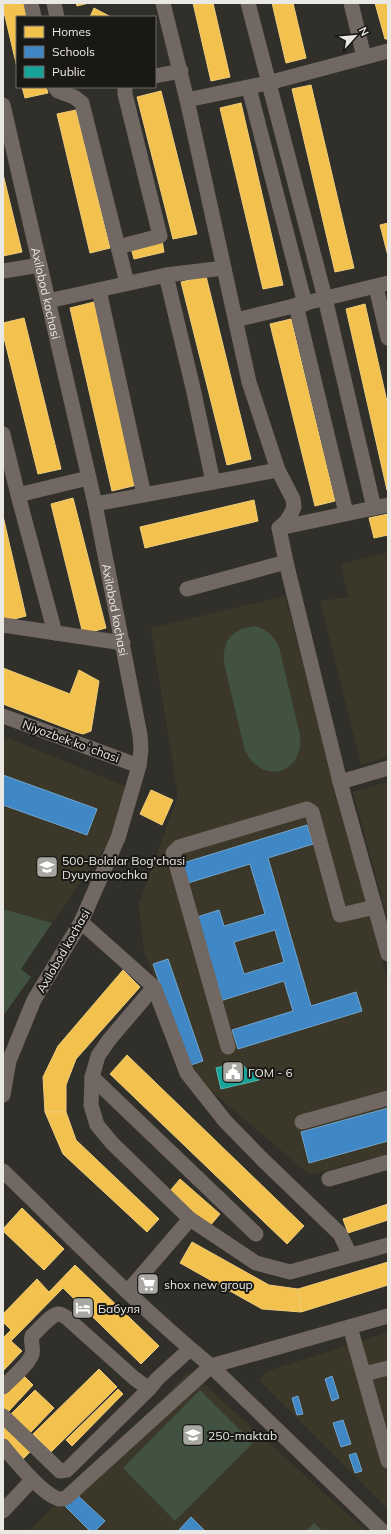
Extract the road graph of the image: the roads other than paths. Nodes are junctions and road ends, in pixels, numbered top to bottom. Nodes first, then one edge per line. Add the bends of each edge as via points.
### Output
1 (31, 3) edge
2 (54, 3) edge
3 (163, 3) edge
4 (248, 3) edge
5 (350, 3) edge
6 (34, 16) edge
7 (57, 16) edge
8 (388, 51) edge
9 (364, 58) junction
10 (180, 71) junction
11 (156, 76) edge
12 (268, 83) junction
13 (56, 88) edge
14 (125, 88) edge
15 (249, 88) junction
16 (187, 100) junction
17 (3, 105) edge
18 (5, 126) edge
19 (118, 247) junction
20 (40, 265) junction
21 (224, 268) junction
22 (3, 271) edge
23 (166, 275) junction
24 (127, 283) junction
25 (382, 285) edge
26 (99, 290) junction
27 (325, 298) junction
28 (48, 301) junction
29 (301, 305) junction
30 (236, 320) junction
31 (388, 338) edge
32 (3, 434) edge
33 (278, 470) junction
34 (88, 478) junction
35 (213, 482) junction
36 (18, 495) junction
37 (144, 495) junction
38 (95, 504) junction
39 (381, 506) edge
40 (346, 513) junction
41 (279, 528) junction
42 (286, 562) junction
43 (187, 588) dead end
44 (3, 625) edge
45 (55, 633) junction
46 (123, 643) junction
47 (3, 716) edge
48 (139, 766) junction
49 (388, 768) edge
50 (340, 782) junction
51 (375, 907) junction
52 (81, 922) junction
53 (388, 954) edge
54 (154, 987) junction
55 (228, 1047) dead end
56 (92, 1077) junction
57 (3, 1095) edge
58 (388, 1098) edge
59 (302, 1122) dead end
60 (388, 1162) edge
61 (3, 1171) edge
62 (329, 1179) dead end
63 (190, 1218) junction
64 (256, 1234) dead end
65 (388, 1245) edge
66 (350, 1255) junction
67 (128, 1291) junction
68 (388, 1316) edge
69 (350, 1327) junction
70 (190, 1349) junction
71 (211, 1366) junction
72 (388, 1368) edge
73 (364, 1374) junction
74 (3, 1387) edge
75 (149, 1389) junction
76 (3, 1416) edge
77 (3, 1446) edge
78 (388, 1461) edge
79 (32, 1480) junction
80 (3, 1511) edge
81 (382, 1531) edge

1 - 6 street
2 - 7 street
3 - 10 street
4 - 12 street
5 - 9 street
8 - 9 street
9 - 12 street
10 - 11 street
10 - 16 street
12 - 15 street
12 - 27 street
13 - 19 street via 82,103
14 - 19 street via 160,236
15 - 16 street
15 - 29 street
16 - 21 street
17 - 18 street, Axilobod kochasi
18 - 20 street, Axilobod kochasi
19 - 24 street
20 - 22 street
20 - 28 street, Axilobod kochasi
21 - 23 street
21 - 30 street
23 - 24 street
23 - 35 street
24 - 26 street
25 - 27 street
25 - 31 street
26 - 28 street
26 - 37 street
27 - 29 street
27 - 39 street
28 - 34 street, Axilobod kochasi
29 - 30 street
29 - 40 street
30 - 33 street via 249,382
32 - 36 street
33 - 35 street
33 - 41 street via 293,499 294,507 286,522
34 - 36 street
34 - 38 street, Axilobod kochasi
35 - 37 street
36 - 45 street
37 - 38 street
38 - 46 street, Axilobod kochasi
39 - 40 street
40 - 41 street
41 - 42 street
42 - 43 street
42 - 50 street
44 - 45 street
45 - 46 street
46 - 48 street, Axilobod kochasi via 140,735
47 - 48 street, Niyozbek koʻchasi
48 - 52 street, Axilobod kochasi via 118,838
49 - 50 street
50 - 51 street
51 - 53 street
51 - 55 street via 340,915 312,812 308,809 179,847 173,853
52 - 54 street
52 - 57 street, Axilobod kochasi via 34,1000 9,1061
54 - 56 street via 109,1040 98,1056
54 - 66 street via 187,1073 225,1121 340,1234
56 - 63 street via 90,1106 97,1125 112,1143
56 - 64 street
58 - 59 street
60 - 62 street
61 - 67 street
63 - 66 street via 256,1263 290,1272
63 - 67 street
65 - 66 street
67 - 70 street
68 - 69 street
69 - 71 street
69 - 73 street
70 - 71 street
70 - 75 street
71 - 79 street via 67,1497 54,1497
71 - 81 street
72 - 73 street
73 - 78 street
74 - 75 street via 30,1358 33,1352 32,1336 53,1316 62,1314
75 - 76 street via 67,1470 60,1471
77 - 79 street
79 - 80 street

